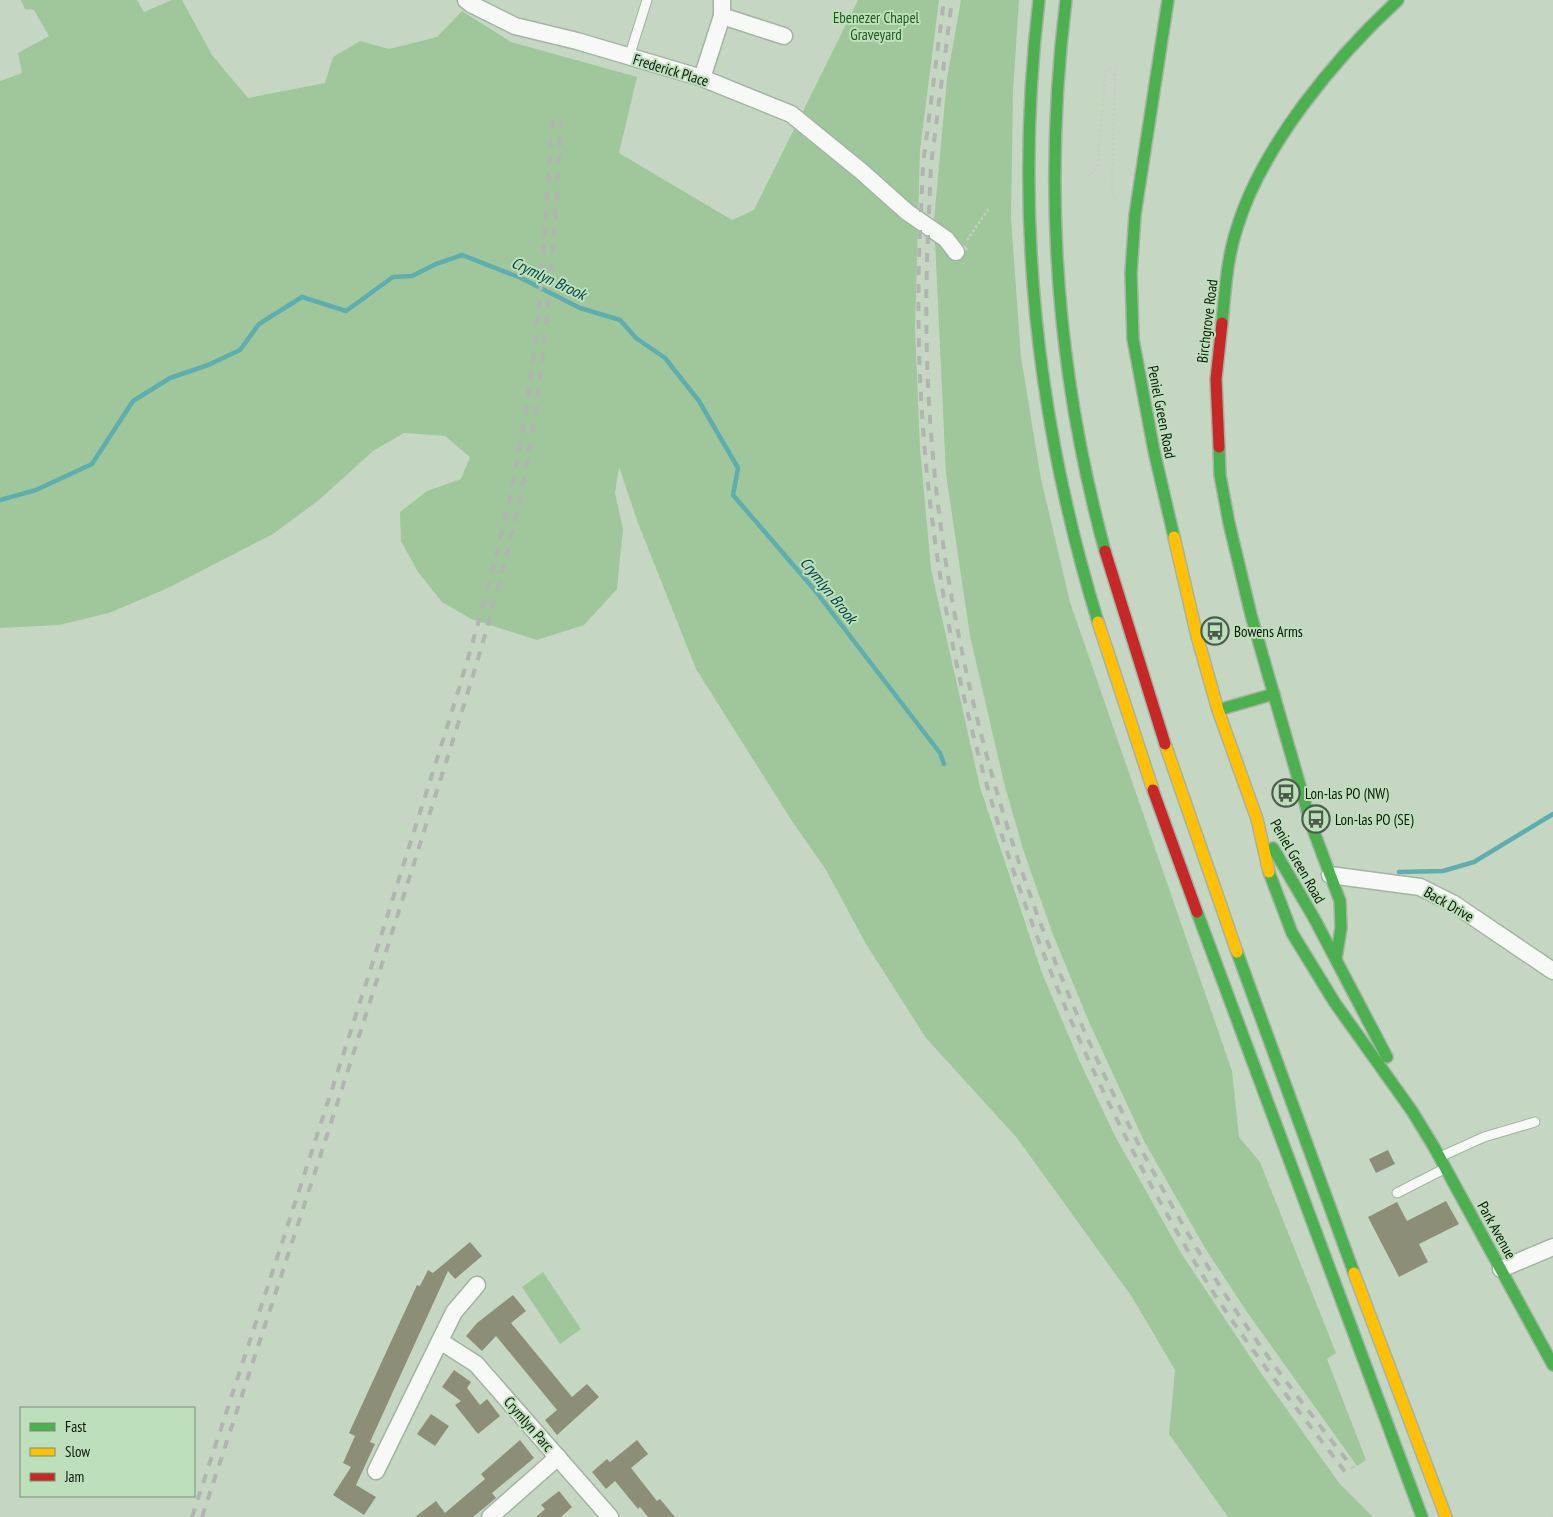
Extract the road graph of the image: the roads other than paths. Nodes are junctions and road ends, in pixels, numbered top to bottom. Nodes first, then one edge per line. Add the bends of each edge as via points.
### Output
1 (466, 0) edge
2 (647, 0) edge
3 (1040, 0) edge
4 (1066, 0) edge
5 (1168, 0) edge
6 (1398, 0) edge
7 (722, 8) edge
8 (784, 36) dead end
9 (629, 57) junction
10 (702, 78) junction
11 (956, 252) road end
12 (1274, 694) junction
13 (1218, 710) junction
14 (1257, 819) junction
15 (1330, 875) junction
16 (1314, 918) junction
17 (1336, 959) junction
18 (1310, 961) junction
19 (1553, 971) edge
20 (1412, 1111) junction
21 (1535, 1122) dead end
22 (1440, 1157) junction
23 (1446, 1168) junction
24 (1397, 1193) dead end
25 (1553, 1247) edge
26 (1502, 1269) junction
27 (476, 1286) dead end
28 (440, 1341) junction
29 (1553, 1365) edge
30 (558, 1458) junction
31 (376, 1471) dead end
32 (490, 1517) edge
33 (610, 1517) edge
34 (1422, 1517) edge
35 (1446, 1517) edge

1 - 9 street, Frederick Place via 515,26
2 - 9 lane
3 - 34 main road via 1029,116 1030,217 1045,401 1061,488 1085,580 1143,766
4 - 35 main road via 1056,116 1055,218 1060,305 1072,398 1104,546 1137,660 1258,1016
5 - 13 main road, Peniel Green Road via 1135,215 1131,273 1134,339 1156,461
6 - 12 main road, Birchgrove Road via 1360,35 1320,82 1267,160 1248,196 1236,230 1227,277 1216,379 1220,475 1251,615
7 - 8 street
7 - 10 street
9 - 10 street, Frederick Place
10 - 11 street, Frederick Place via 791,114 907,212 946,239
12 - 13 main road
12 - 15 main road, Birchgrove Road via 1311,824
13 - 14 main road, Peniel Green Road
14 - 16 main road, Peniel Green Road
14 - 18 main road, Peniel Green Road via 1269,874 1282,911
15 - 16 main road, Birchgrove Road via 1330,893
15 - 17 main road, Birchgrove Road via 1340,900
15 - 19 street, Back Drive via 1420,887 1454,904
16 - 17 main road, Park Avenue
16 - 18 main road, Birchgrove Road via 1308,942
17 - 20 main road, Park Avenue via 1376,1033
18 - 20 main road, Park Avenue via 1367,1052
20 - 22 main road, Park Avenue
21 - 22 lane via 1484,1136
22 - 23 main road, Park Avenue
23 - 24 lane
23 - 26 main road, Park Avenue
25 - 26 street
26 - 29 main road, Park Avenue
27 - 28 street via 454,1312
28 - 30 street, Crymlyn Parc via 476,1364
28 - 31 street
30 - 32 street
30 - 33 street, Crymlyn Parc

